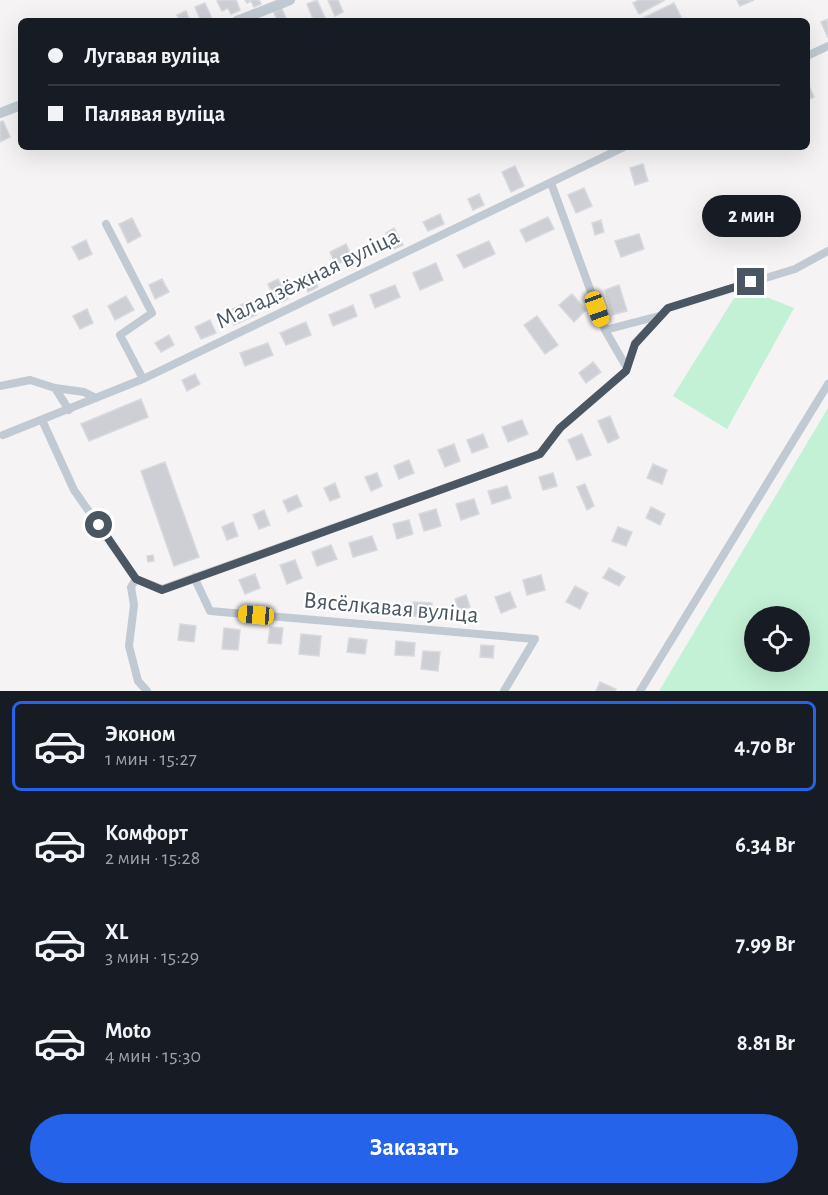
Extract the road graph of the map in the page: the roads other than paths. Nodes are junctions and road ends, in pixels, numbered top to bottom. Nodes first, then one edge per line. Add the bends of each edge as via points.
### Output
1 (290, 0) edge
2 (245, 18) edge
3 (828, 46) edge
4 (810, 55) edge
5 (18, 106) edge
6 (0, 114) edge
7 (618, 150) edge
8 (551, 183) junction
9 (106, 224) dead end
10 (828, 251) edge
11 (660, 316) junction
12 (605, 330) junction
13 (627, 368) junction
14 (143, 379) junction
15 (828, 384) edge
16 (0, 386) edge
17 (55, 388) junction
18 (96, 398) junction
19 (69, 410) junction
20 (42, 420) junction
21 (3, 435) dead end
22 (194, 577) junction
23 (136, 579) junction
24 (147, 691) edge
25 (504, 691) edge
26 (640, 691) edge

1 - 2 street
3 - 4 street
5 - 6 street
7 - 8 street, Маладзёжная вуліца
8 - 12 street
8 - 14 street, Маладзёжная вуліца
9 - 14 street via 152,313 120,335
10 - 11 street via 795,269 668,308
11 - 12 street
11 - 13 street via 635,344
12 - 13 street
13 - 22 street via 560,428 540,454
14 - 18 street, Маладзёжная вуліца
15 - 26 street
16 - 17 street via 30,380
17 - 18 street
17 - 19 street
18 - 19 street, Маладзёжная вуліца
19 - 20 street, Маладзёжная вуліца
20 - 21 street, Маладзёжная вуліца
20 - 23 street via 74,490
22 - 23 street via 162,590
22 - 25 street, Вясёлкавая вуліца via 210,611 535,639
23 - 24 street via 131,587 134,605 129,646 138,681

